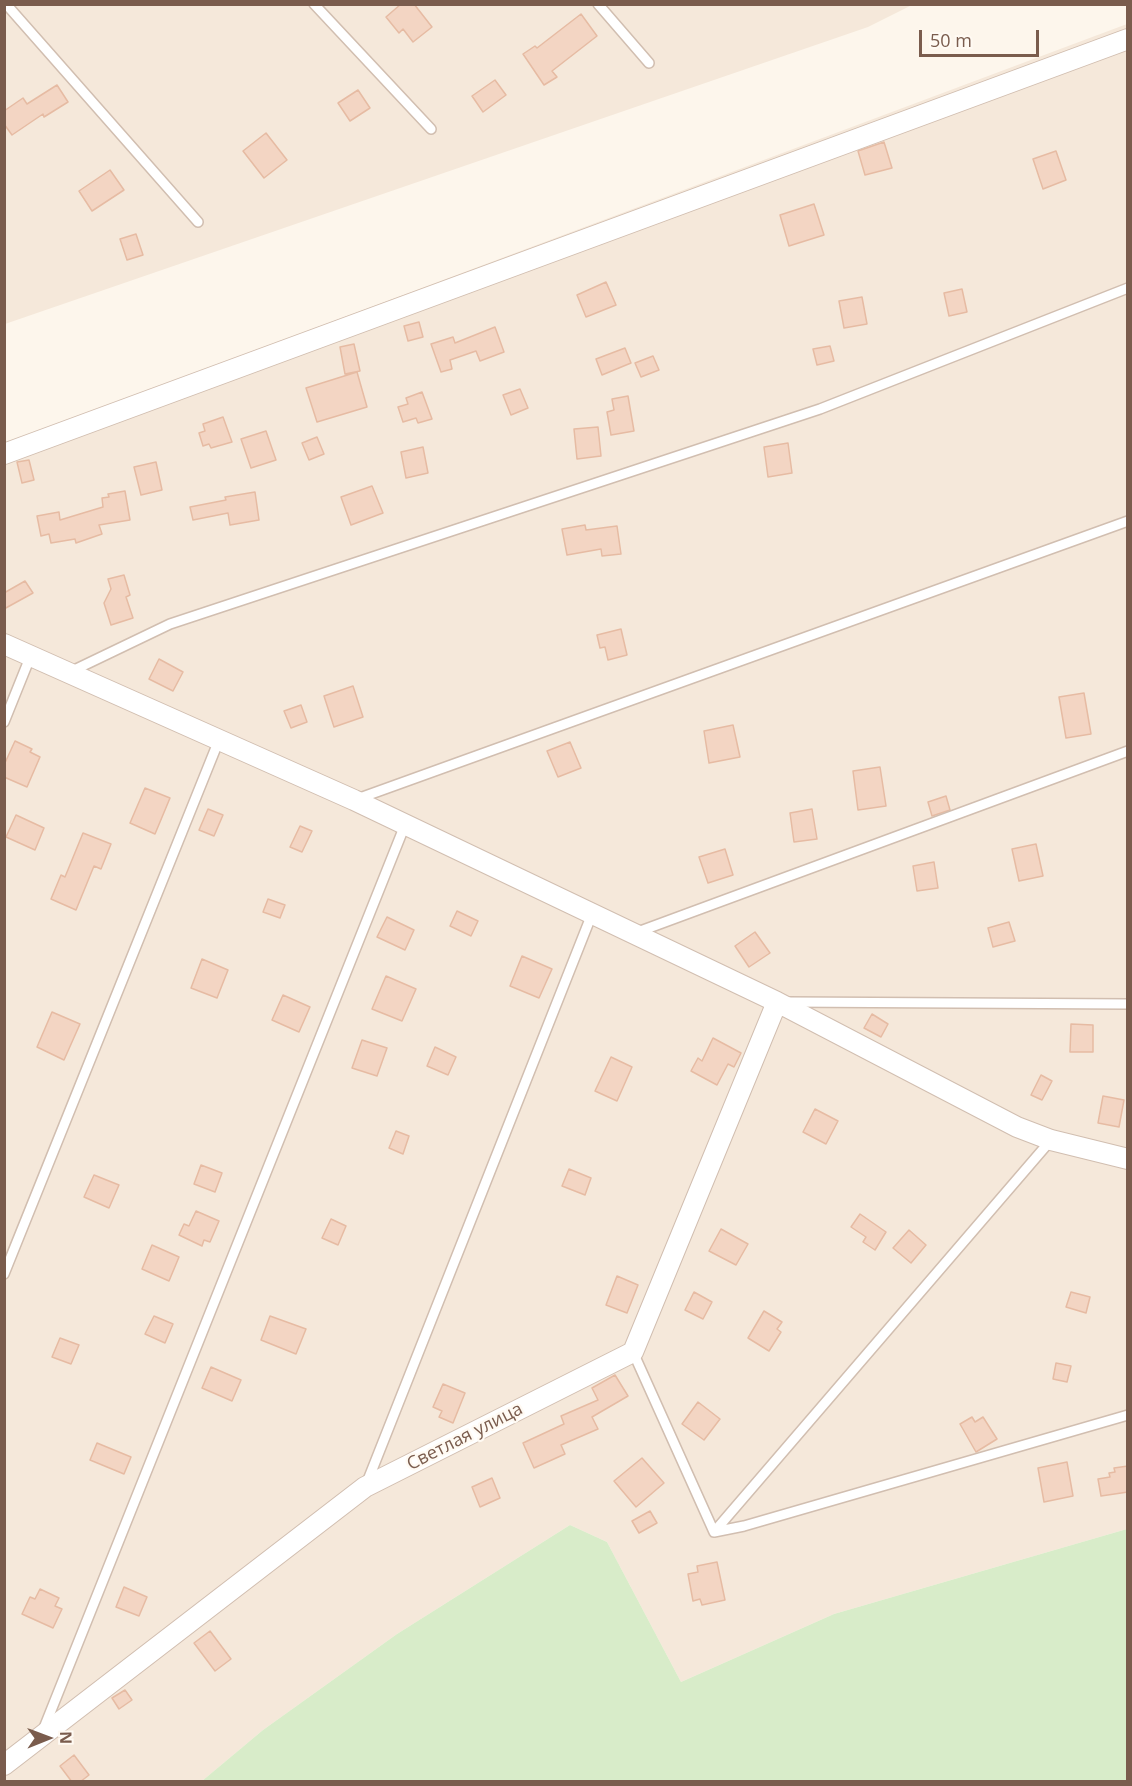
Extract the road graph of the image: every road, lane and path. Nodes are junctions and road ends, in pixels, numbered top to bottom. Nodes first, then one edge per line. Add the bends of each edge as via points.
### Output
1 (6, 4) edge
2 (314, 4) edge
3 (598, 4) edge
4 (1128, 39) edge
5 (650, 63) dead end
6 (431, 129) dead end
7 (198, 222) dead end
8 (1128, 288) edge
9 (4, 454) edge
10 (1128, 521) edge
11 (4, 644) edge
12 (31, 655) junction
13 (68, 673) junction
14 (4, 722) edge
15 (219, 740) junction
16 (1128, 751) edge
17 (354, 800) junction
18 (405, 825) junction
19 (592, 915) junction
20 (632, 934) junction
21 (777, 1002) junction
22 (1128, 1004) edge
23 (1051, 1140) junction
24 (1128, 1159) edge
25 (4, 1274) edge
26 (633, 1352) junction
27 (1128, 1415) edge
28 (365, 1487) junction
29 (714, 1532) junction
30 (41, 1736) junction
31 (4, 1765) edge

1 - 7 lane
2 - 6 lane
3 - 5 lane
4 - 9 street
8 - 13 lane via 820,409 170,624
10 - 17 lane
11 - 12 street
12 - 13 street
12 - 14 lane
13 - 15 street
15 - 17 street
15 - 25 lane
16 - 20 lane
17 - 18 street
18 - 19 street
18 - 30 lane
19 - 20 street
19 - 28 lane
20 - 21 street
21 - 22 lane
21 - 23 street via 1017,1127
21 - 26 street
23 - 24 street
23 - 29 lane
26 - 28 street, Светлая улица
26 - 29 lane
27 - 29 lane
28 - 30 street, Светлая улица
30 - 31 street, Светлая улица

